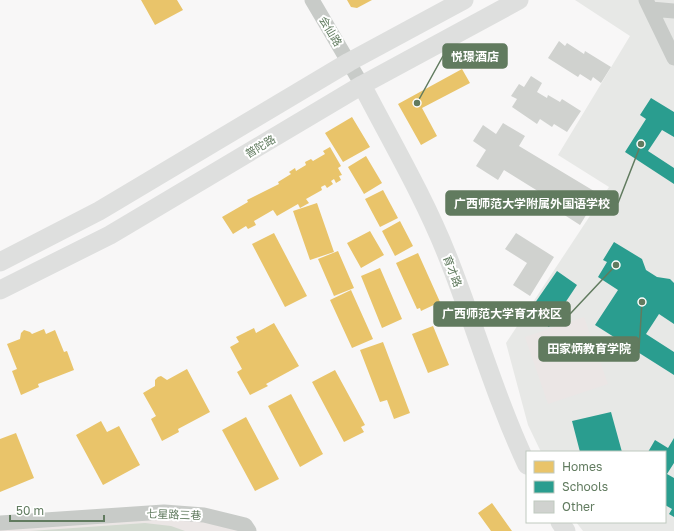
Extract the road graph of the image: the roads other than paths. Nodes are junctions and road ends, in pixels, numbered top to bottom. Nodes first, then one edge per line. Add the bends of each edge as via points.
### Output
1 (312, 0) edge
2 (464, 0) edge
3 (519, 0) edge
4 (649, 4) edge
5 (674, 11) edge
6 (674, 58) edge
7 (349, 62) junction
8 (362, 85) junction
9 (0, 262) edge
10 (0, 290) edge
11 (526, 463) edge
12 (0, 523) edge
13 (249, 531) edge

1 - 7 street, 会仙路
2 - 7 main road
3 - 8 main road, 普陀路
4 - 5 street
4 - 6 street
7 - 8 street, 会仙路
7 - 9 main road via 99,211
8 - 10 main road, 普陀路 via 110,235
8 - 11 main road, 育才路 via 447,254 510,428
12 - 13 street, 七星路三巷 via 164,512 204,514 245,525

